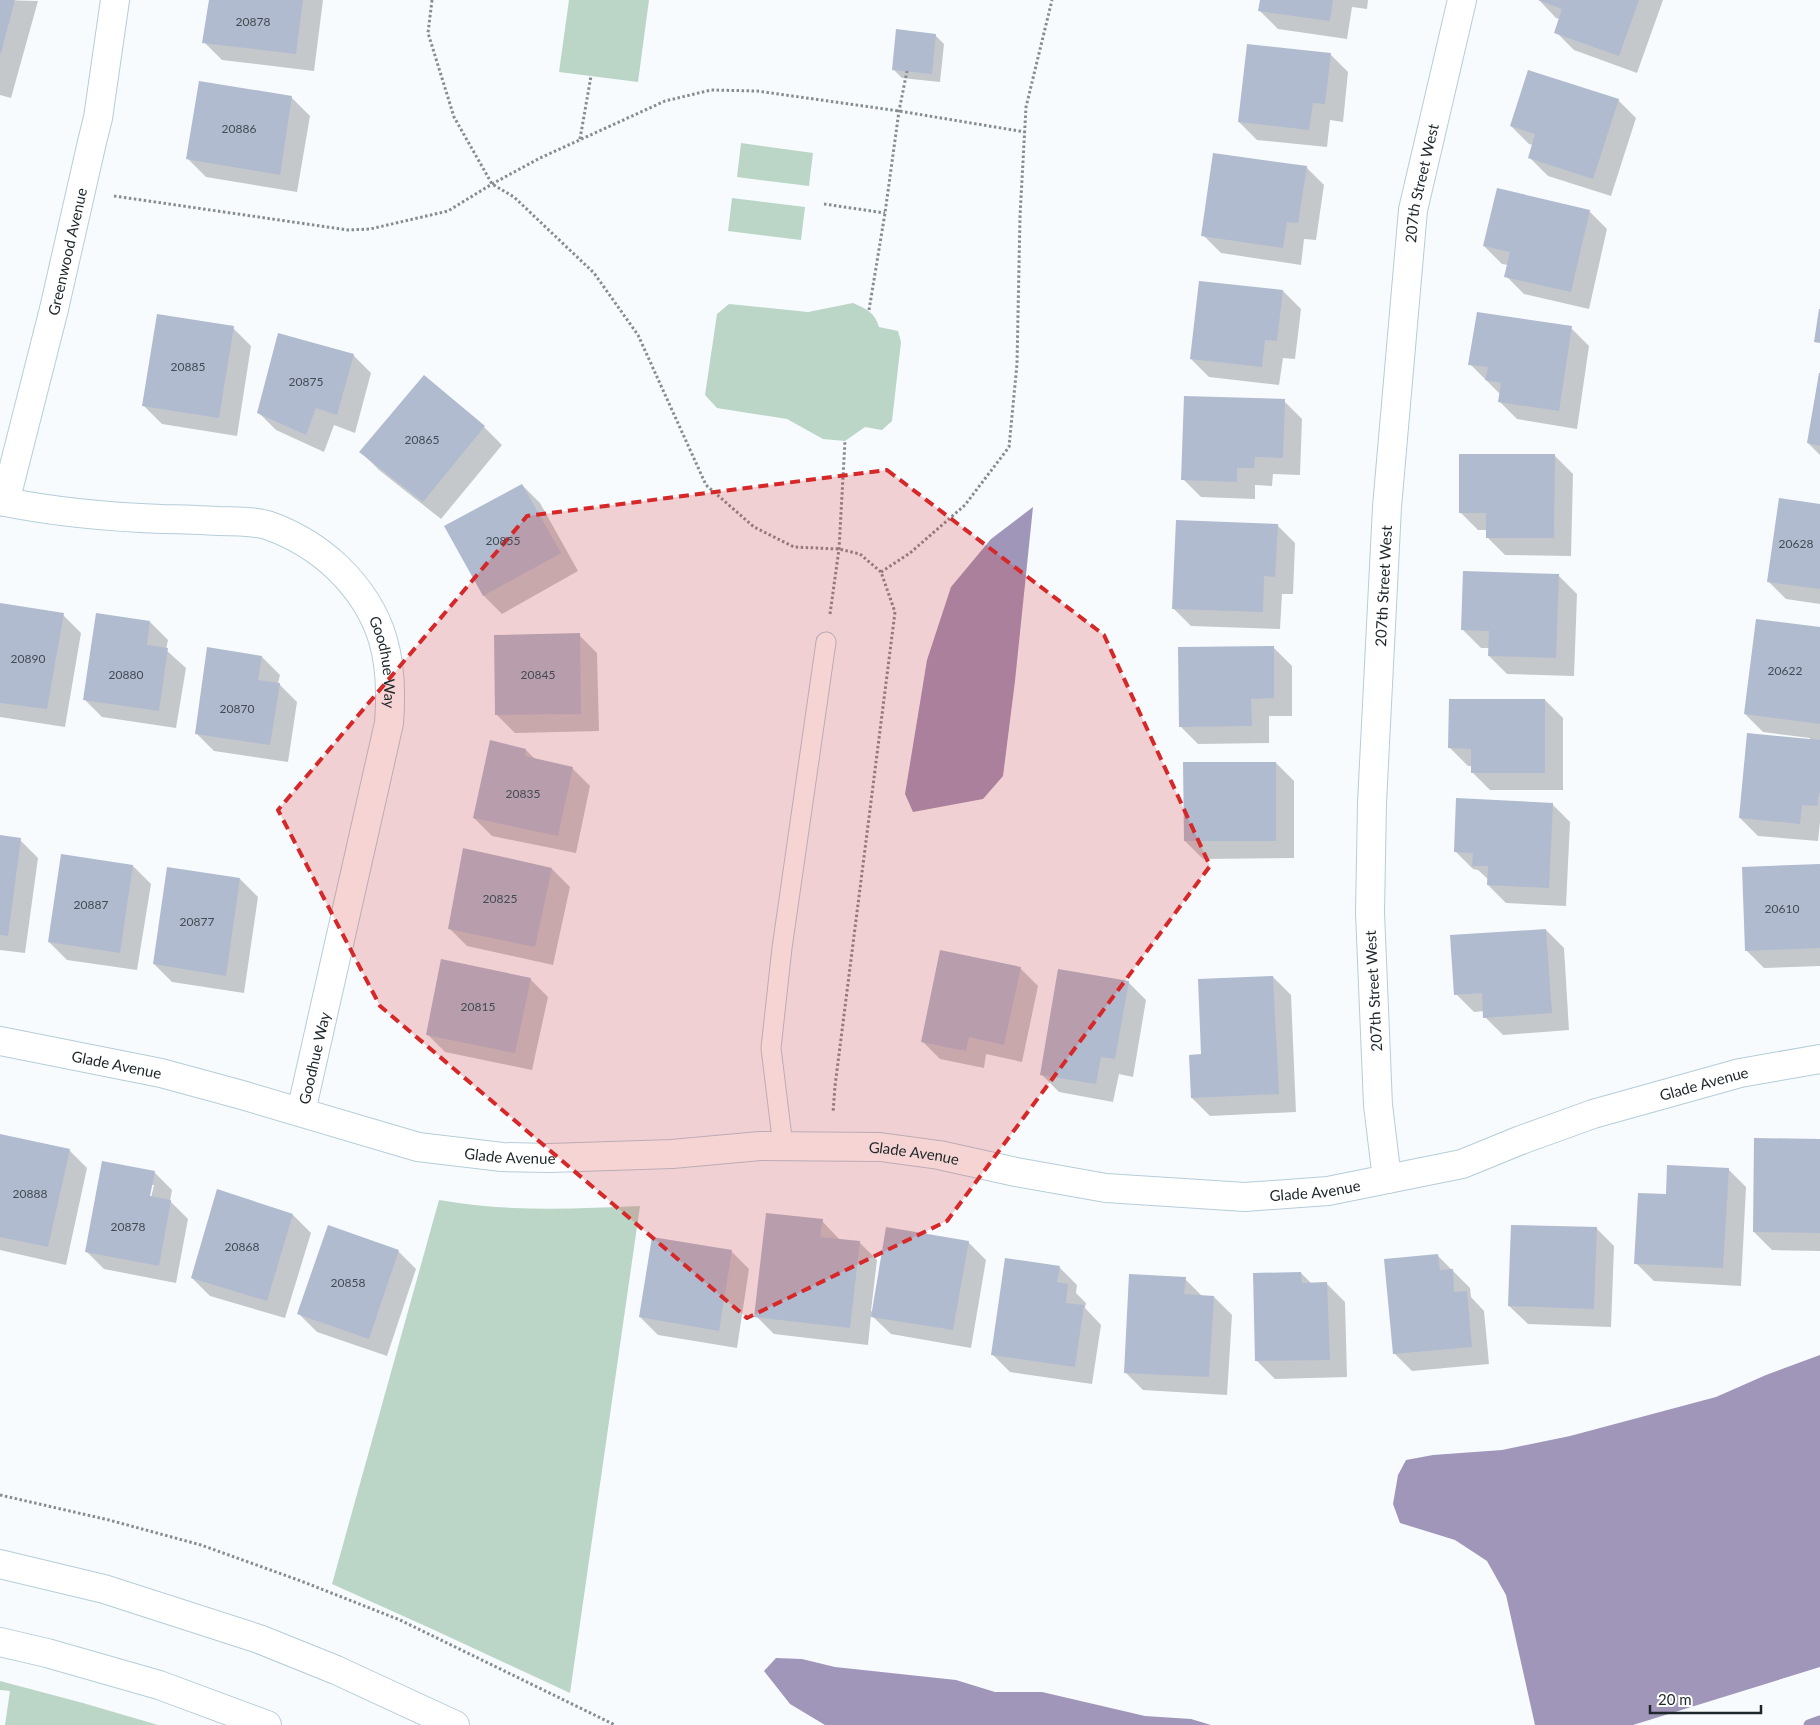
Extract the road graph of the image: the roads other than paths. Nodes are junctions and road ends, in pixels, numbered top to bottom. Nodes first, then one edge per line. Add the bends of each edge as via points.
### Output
1 (115, 0) edge
2 (1462, 0) edge
3 (2, 501) edge
4 (826, 642) road end
5 (0, 1041) edge
6 (1820, 1059) edge
7 (302, 1112) junction
8 (783, 1146) junction
9 (1387, 1179) junction
10 (0, 1564) edge
11 (0, 1642) edge
12 (267, 1725) edge
13 (455, 1725) edge

1 - 3 street, Greenwood Avenue via 98,118 54,309
2 - 9 street, 207th Street West via 1413,210 1387,506 1370,913 1378,1105
3 - 7 street, Goodhue Way via 93,515 244,521 266,525 312,546 329,560 349,579 374,615 388,658 389,723
4 - 8 lane via 782,948 771,1048
5 - 7 street, Glade Avenue via 156,1072
6 - 9 street, Glade Avenue via 1740,1073 1666,1093 1593,1114 1462,1164
7 - 8 street, Glade Avenue via 418,1148 502,1157 588,1158
8 - 9 street, Glade Avenue via 880,1146 1106,1188 1235,1196 1328,1191
10 - 13 street via 104,1589 258,1639 369,1684
11 - 12 street via 159,1684

